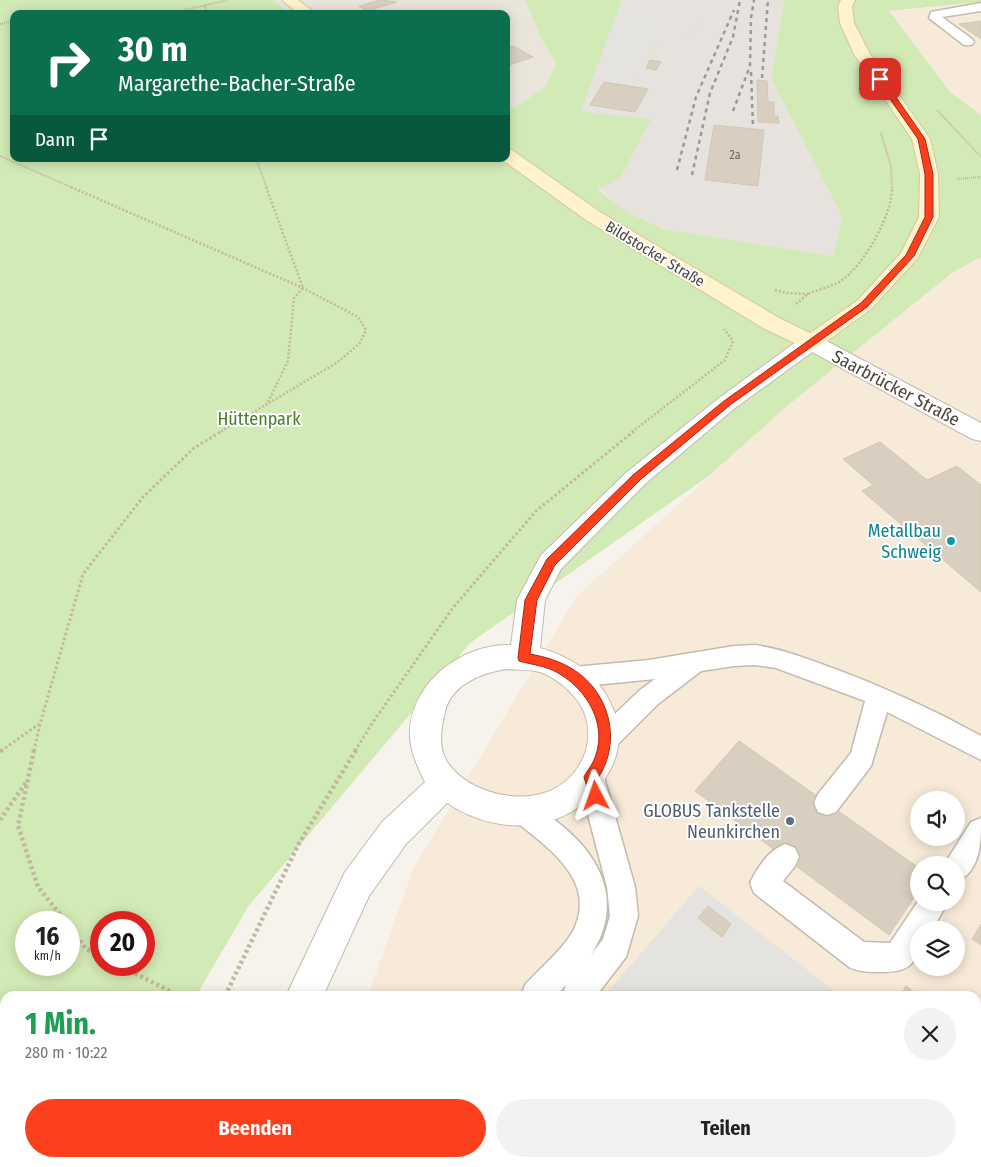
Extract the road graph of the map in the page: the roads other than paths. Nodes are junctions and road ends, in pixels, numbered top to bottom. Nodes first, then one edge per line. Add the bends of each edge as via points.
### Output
1 (289, 0) edge
2 (848, 0) edge
3 (981, 7) edge
4 (303, 10) edge
5 (968, 42) dead end
6 (510, 157) edge
7 (811, 342) junction
8 (981, 433) edge
9 (524, 658) junction
10 (695, 663) junction
11 (574, 677) junction
12 (879, 696) junction
13 (605, 740) junction
14 (981, 749) edge
15 (591, 777) junction
16 (446, 783) junction
17 (827, 803) dead end
18 (524, 812) junction
19 (981, 831) edge
20 (965, 856) edge
21 (785, 857) dead end
22 (928, 911) edge
23 (306, 991) edge
24 (540, 991) edge
25 (581, 991) edge

1 - 4 main road
2 - 7 main road via 845,6 847,24 862,54 921,139 929,174 929,217 910,256 864,305
3 - 5 lane via 935,14 935,18
6 - 7 main road, Bildstocker Straße via 593,216 771,323
7 - 8 street, Saarbrücker Straße
7 - 9 street via 727,403 636,478 551,562 531,600
9 - 11 street via 551,663
9 - 16 street via 485,660 448,681 434,697 424,736 428,756
10 - 11 lane via 615,675
10 - 12 lane via 734,656 778,658
10 - 13 lane via 649,697
11 - 13 street via 598,705
12 - 14 lane
12 - 17 lane via 862,758
13 - 15 street via 599,765
15 - 18 street via 569,798 548,808
15 - 25 lane via 621,887 624,916 616,947
16 - 18 street via 474,804 498,811
16 - 23 street via 394,833 357,884
18 - 24 lane via 568,846 582,863 594,902 585,938
19 - 20 lane
21 - 22 lane via 764,883 858,957 897,958

